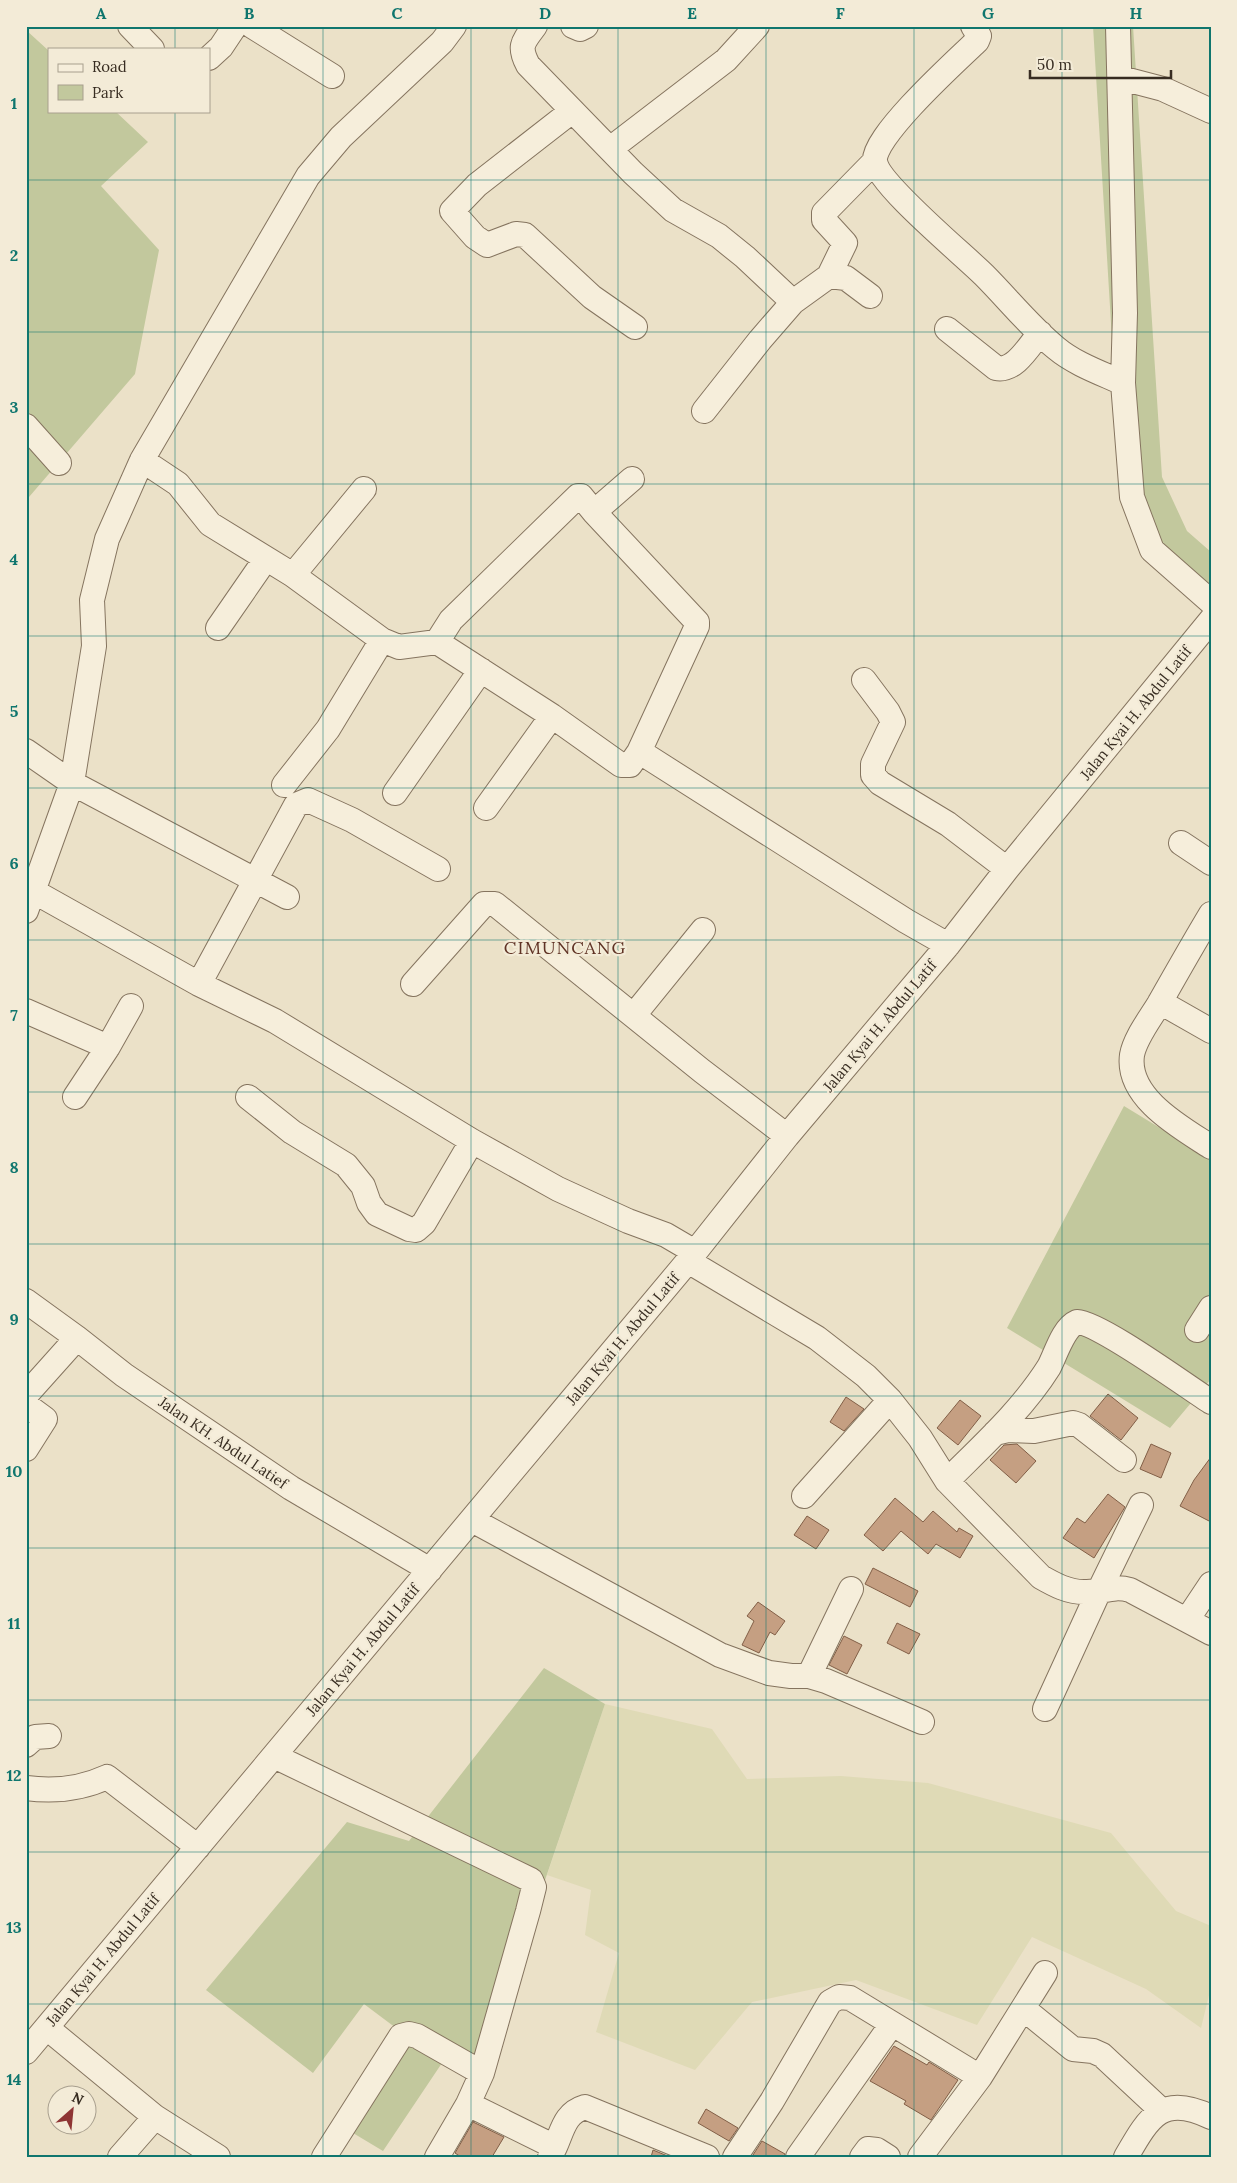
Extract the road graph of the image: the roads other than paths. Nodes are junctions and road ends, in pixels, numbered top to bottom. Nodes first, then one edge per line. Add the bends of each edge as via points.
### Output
1 (130, 26) edge
2 (236, 26) edge
3 (252, 26) edge
4 (454, 26) edge
5 (535, 26) edge
6 (573, 26) edge
7 (586, 26) edge
8 (973, 26) edge
9 (1118, 26) edge
10 (748, 30) edge
11 (151, 48) edge
12 (210, 57) edge
13 (332, 76) dead end
14 (1121, 78) junction
15 (572, 111) junction
16 (1211, 111) edge
17 (610, 149) junction
18 (875, 162) junction
19 (829, 276) junction
20 (870, 296) dead end
21 (793, 302) junction
22 (635, 327) dead end
23 (947, 329) dead end
24 (1040, 333) junction
25 (1124, 383) junction
26 (704, 410) dead end
27 (26, 426) edge
28 (142, 460) junction
29 (59, 463) dead end
30 (632, 479) dead end
31 (364, 488) dead end
32 (594, 512) junction
33 (265, 560) junction
34 (293, 576) junction
35 (1211, 602) edge
36 (1211, 620) edge
37 (218, 628) dead end
38 (382, 640) junction
39 (436, 642) junction
40 (481, 670) junction
41 (864, 680) dead end
42 (552, 716) junction
43 (26, 750) edge
44 (639, 752) junction
45 (72, 783) junction
46 (284, 785) dead end
47 (395, 793) dead end
48 (486, 808) dead end
49 (1182, 844) dead end
50 (1211, 863) edge
51 (438, 869) dead end
52 (1007, 869) junction
53 (255, 882) junction
54 (287, 897) dead end
55 (30, 901) edge
56 (1211, 914) edge
57 (703, 930) dead end
58 (948, 945) junction
59 (199, 984) junction
60 (413, 984) dead end
61 (1160, 1002) junction
62 (131, 1006) dead end
63 (26, 1011) edge
64 (634, 1015) junction
65 (1211, 1031) edge
66 (108, 1047) junction
67 (75, 1097) dead end
68 (248, 1097) dead end
69 (787, 1136) junction
70 (472, 1141) junction
71 (1211, 1147) edge
72 (692, 1257) junction
73 (26, 1301) edge
74 (1211, 1308) edge
75 (1197, 1330) dead end
76 (78, 1338) junction
77 (26, 1395) edge
78 (890, 1400) junction
79 (1211, 1402) edge
80 (26, 1406) edge
81 (995, 1432) junction
82 (26, 1450) edge
83 (1124, 1460) dead end
84 (947, 1481) junction
85 (804, 1496) dead end
86 (1141, 1505) dead end
87 (472, 1520) junction
88 (430, 1570) junction
89 (1211, 1584) edge
90 (851, 1589) dead end
91 (1099, 1591) junction
92 (1187, 1620) junction
93 (1211, 1633) edge
94 (809, 1676) junction
95 (1046, 1709) dead end
96 (922, 1722) dead end
97 (49, 1736) dead end
98 (26, 1745) edge
99 (274, 1756) junction
100 (26, 1788) edge
101 (198, 1847) junction
102 (1045, 1973) dead end
103 (1024, 2009) junction
104 (892, 2024) junction
105 (46, 2028) junction
106 (26, 2052) edge
107 (482, 2073) junction
108 (980, 2077) junction
109 (468, 2104) junction
110 (1161, 2110) junction
111 (155, 2117) junction
112 (1211, 2117) edge
113 (552, 2152) edge
114 (1127, 2156) edge
115 (120, 2157) edge
116 (218, 2157) edge
117 (324, 2157) edge
118 (437, 2157) edge
119 (707, 2157) edge
120 (735, 2157) edge
121 (798, 2157) edge
122 (862, 2157) edge
123 (888, 2157) edge
124 (920, 2157) edge

1 - 11 street
2 - 12 street
3 - 13 street
4 - 28 street via 442,42 341,137 308,176
5 - 15 street via 523,43 522,53 528,65
6 - 7 street via 580,29
8 - 18 street via 979,36 977,41 879,144
9 - 14 street
10 - 17 street via 726,60
14 - 16 street via 1163,89
14 - 25 street
15 - 17 street
15 - 22 street via 477,184 452,211 475,237 487,245 516,234 525,235 592,297
17 - 21 street via 673,210 725,242
18 - 19 street via 824,213 824,220 845,243
18 - 24 street via 881,174 927,223 983,274
19 - 20 street via 846,278
19 - 21 street
21 - 26 street
23 - 24 street via 996,368 1002,369 1010,367
24 - 25 street via 1077,362
25 - 35 street via 1132,497 1152,550
27 - 29 street
28 - 33 street via 178,484 210,524
28 - 45 street via 107,539 92,600 94,646
30 - 32 street
31 - 34 street
32 - 39 street via 578,496 451,620
32 - 44 street via 697,622
33 - 34 street
33 - 37 street
34 - 38 street
36 - 52 street, Jalan Kyai H. Abdul Latif
38 - 39 street via 399,647
38 - 46 street via 328,729
39 - 40 street
40 - 42 street
40 - 47 street
41 - 52 street via 893,722 873,764 873,775 880,783 948,824
42 - 44 street via 621,765 630,765
42 - 48 street
43 - 45 street
44 - 58 street
45 - 53 street
45 - 55 street
49 - 50 street
51 - 53 street via 352,820 308,800 296,805
52 - 58 street, Jalan Kyai H. Abdul Latif
53 - 54 street
53 - 59 street
55 - 59 street
56 - 61 street
57 - 64 street
58 - 69 street, Jalan Kyai H. Abdul Latif
59 - 70 street via 275,1021
60 - 64 street via 484,904 489,903 502,909
61 - 65 street
61 - 71 street via 1132,1056 1136,1076 1141,1090 1154,1108
62 - 66 street
63 - 66 street
64 - 69 street
66 - 67 street
68 - 70 street via 292,1132 346,1164 364,1186 369,1203 377,1214 409,1229 416,1230 424,1223
69 - 72 street, Jalan Kyai H. Abdul Latif
70 - 72 street via 558,1189 666,1235
72 - 78 street via 817,1338 848,1361
72 - 87 street, Jalan Kyai H. Abdul Latif
73 - 76 street, Jalan KH. Abdul Latief
74 - 75 street
76 - 77 street
76 - 88 street, Jalan KH. Abdul Latief via 124,1375 291,1488
78 - 84 street via 920,1438
78 - 85 street
79 - 81 street via 1108,1336 1077,1322 1068,1329 1037,1384
80 - 82 street via 45,1419
81 - 83 street via 1034,1431 1072,1423
81 - 84 street
84 - 91 street via 1041,1577 1071,1591
86 - 91 street
87 - 88 street, Jalan Kyai H. Abdul Latif
87 - 94 street via 720,1655 770,1673
88 - 99 street, Jalan Kyai H. Abdul Latif
89 - 92 street
90 - 94 street
91 - 92 street via 1118,1586
91 - 95 street
92 - 93 street
94 - 96 street
97 - 98 street via 35,1737
99 - 101 street, Jalan Kyai H. Abdul Latif
99 - 107 street via 531,1880 534,1887 528,1911
100 - 101 street via 46,1791 87,1786 107,1777
101 - 105 street, Jalan Kyai H. Abdul Latif
102 - 103 street
103 - 108 street
103 - 110 street via 1073,2049 1102,2055
104 - 108 street
104 - 120 street via 850,1998 830,2002
104 - 121 street
105 - 106 street, Jalan Kyai H. Abdul Latif
105 - 111 street
107 - 109 street
107 - 117 street via 417,2036 401,2036
108 - 124 street
109 - 113 street
109 - 118 street
110 - 112 street via 1191,2107
110 - 114 street via 1145,2124
111 - 115 street
111 - 116 street
113 - 119 street via 567,2119 574,2110 586,2107
122 - 123 street via 868,2150 877,2150

